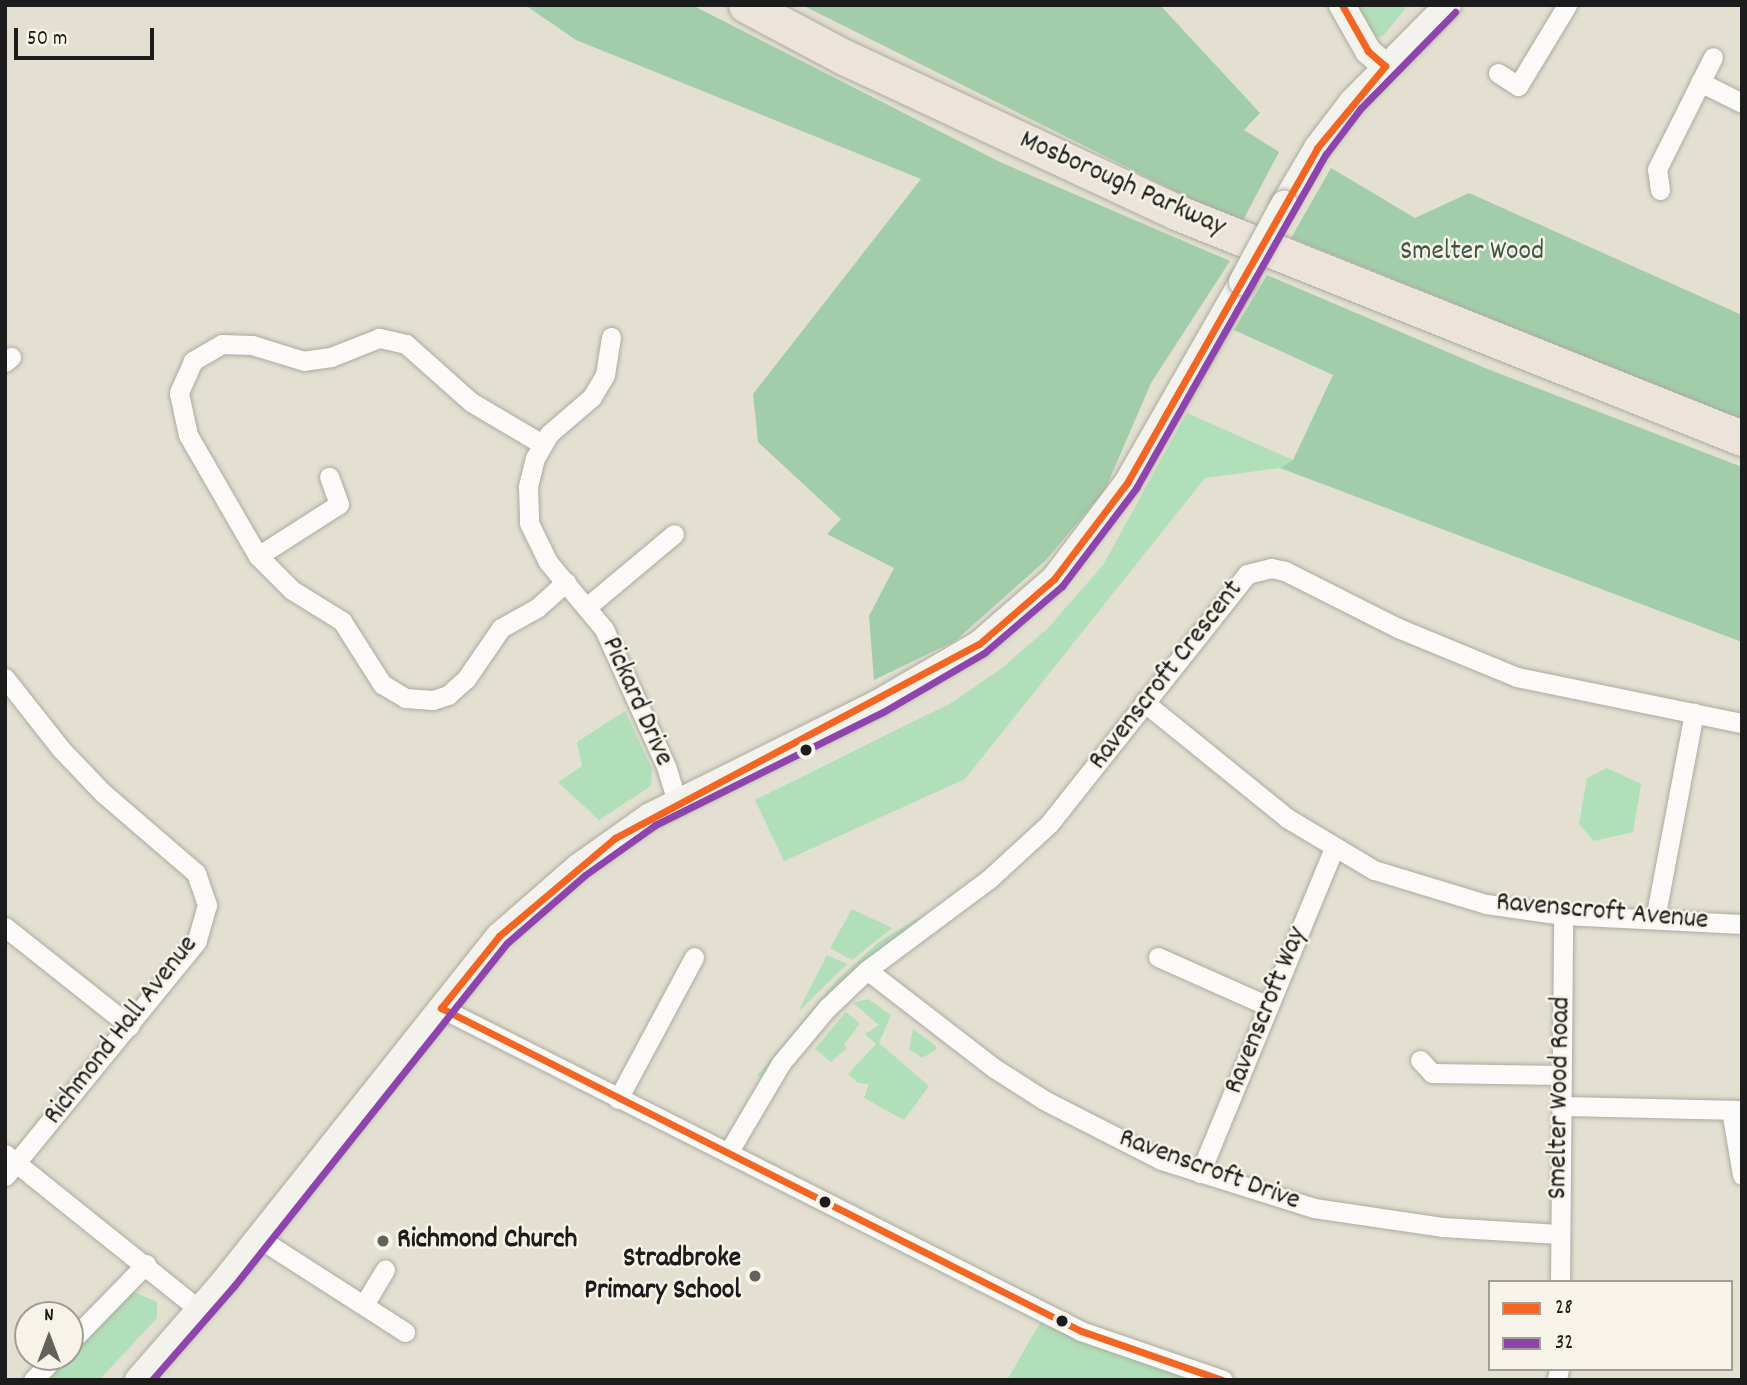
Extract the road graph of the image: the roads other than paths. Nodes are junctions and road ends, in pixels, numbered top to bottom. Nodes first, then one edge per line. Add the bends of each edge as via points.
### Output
1 (746, 5) edge
2 (1342, 5) edge
3 (1448, 5) edge
4 (1567, 5) edge
5 (1713, 57) dead end
6 (1385, 66) junction
7 (1498, 73) dead end
8 (1700, 82) junction
9 (1742, 103) edge
10 (1660, 190) dead end
11 (611, 337) dead end
12 (1742, 438) edge
13 (542, 444) junction
14 (328, 477) dead end
15 (674, 534) dead end
16 (258, 556) junction
17 (566, 582) junction
18 (588, 606) junction
19 (5, 678) edge
20 (1144, 702) junction
21 (1694, 713) junction
22 (1742, 723) edge
23 (677, 802) junction
24 (1334, 848) junction
25 (1563, 915) junction
26 (1656, 919) junction
27 (1742, 924) edge
28 (5, 927) edge
29 (694, 957) dead end
30 (1158, 957) dead end
31 (867, 970) junction
32 (1268, 1006) junction
33 (441, 1008) junction
34 (130, 1026) junction
35 (1420, 1060) dead end
36 (1562, 1075) junction
37 (618, 1099) junction
38 (1563, 1106) junction
39 (1737, 1110) edge
40 (728, 1153) junction
41 (9, 1164) edge
42 (1200, 1173) junction
43 (1742, 1175) edge
44 (1559, 1234) junction
45 (257, 1237) junction
46 (146, 1264) junction
47 (385, 1270) dead end
48 (1560, 1280) edge
49 (365, 1303) junction
50 (200, 1310) junction
51 (84, 1328) edge
52 (404, 1332) dead end
53 (138, 1380) edge
54 (1223, 1380) edge

1 - 12 highway, Mosborough Parkway via 844,57 1176,212
2 - 6 main road via 1368,51
3 - 6 main road
4 - 7 street via 1518,86
5 - 8 street
6 - 23 main road, bridge via 1317,148 1118,497 1062,570 979,644 878,703
8 - 9 street
8 - 10 street via 1657,169
11 - 13 street, Pickard Drive via 605,375 592,397
13 - 16 street via 471,402 406,344 366,341 331,357 304,361 252,345 222,344 193,361 183,380 179,405 188,435
13 - 17 street, Pickard Drive via 527,487 529,523 536,545
14 - 16 street via 339,504
15 - 18 street, Pickard Drive
16 - 17 street via 292,590 342,621 382,684 417,701 440,698 458,688 501,628 537,607
17 - 18 street, Pickard Drive
18 - 23 street, Pickard Drive via 619,657
19 - 34 street, Richmond Hall Avenue via 60,748 103,793 184,860 204,887 205,923 197,941
20 - 21 street, Ravenscroft Crescent via 1238,582 1247,574 1272,568 1398,628 1517,677
20 - 24 street, Ravenscroft Avenue via 1287,818
20 - 31 street, Ravenscroft Crescent via 1041,831 989,879
21 - 22 street, Ravenscroft Crescent
21 - 26 street
23 - 33 main road via 615,838 578,867 499,936
24 - 25 street, Ravenscroft Avenue via 1374,870 1441,893
24 - 32 street, Ravenscroft Way
25 - 26 street, Ravenscroft Avenue
25 - 36 street, Smelter Wood Road
26 - 27 street, Ravenscroft Avenue
28 - 34 street
29 - 37 street
30 - 32 street
31 - 40 street, Ravenscroft Crescent via 827,1008 782,1063
31 - 42 street, Ravenscroft Drive via 941,1030 1044,1100 1161,1160
32 - 42 street, Ravenscroft Way
33 - 37 street
33 - 45 main road
34 - 41 street, Richmond Hall Avenue
35 - 36 street via 1432,1073
36 - 38 street, Smelter Wood Road
37 - 40 street
38 - 39 street
38 - 44 street, Smelter Wood Road
39 - 43 street
40 - 54 street via 1081,1331
41 - 46 street
42 - 44 street, Ravenscroft Drive via 1314,1208 1381,1220
44 - 48 street, Smelter Wood Road
45 - 49 street
45 - 50 main road
46 - 50 street
46 - 51 street
47 - 49 street
49 - 52 street
50 - 53 main road

